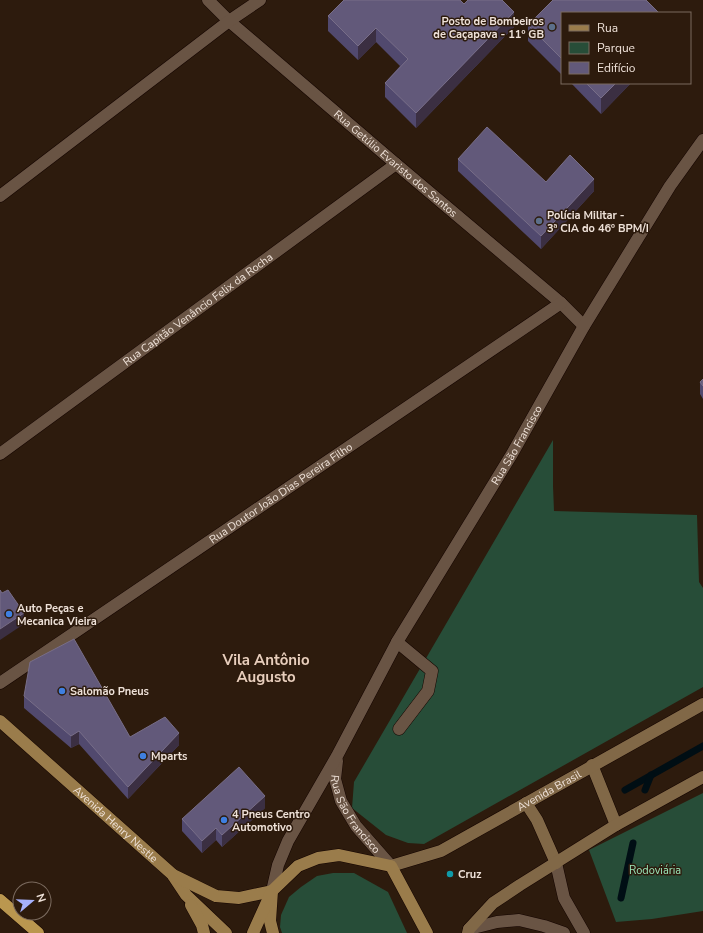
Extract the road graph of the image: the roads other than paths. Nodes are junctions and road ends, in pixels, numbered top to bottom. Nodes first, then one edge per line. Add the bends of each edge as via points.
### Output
1 (208, 0) edge
2 (260, 0) edge
3 (229, 21) junction
4 (703, 140) edge
5 (396, 164) junction
6 (0, 196) edge
7 (560, 303) junction
8 (584, 326) junction
9 (0, 454) edge
10 (397, 642) junction
11 (0, 683) edge
12 (703, 704) edge
13 (0, 721) edge
14 (399, 729) dead end
15 (337, 756) junction
16 (592, 765) junction
17 (703, 777) edge
18 (526, 803) junction
19 (616, 825) junction
20 (556, 863) junction
21 (391, 866) junction
22 (172, 874) junction
23 (272, 891) junction
24 (186, 895) junction
25 (0, 900) edge
26 (469, 931) edge
27 (38, 933) edge
28 (204, 933) edge
29 (226, 933) edge
30 (253, 933) edge
31 (273, 933) edge
32 (427, 933) edge
33 (564, 933) edge
34 (584, 933) edge

1 - 3 street, Rua Getúlio Evaristo dos Santos
2 - 3 street
3 - 5 street, Rua Getúlio Evaristo dos Santos
3 - 6 street
4 - 8 street, Rua São Francisco via 670,186
5 - 7 street, Rua Getúlio Evaristo dos Santos
5 - 9 street, Rua Capitão Venâncio Felix da Rocha
7 - 8 street, Rua Getúlio Evaristo dos Santos
7 - 11 street, Rua Doutor João Dias Pereira Filho
8 - 10 street, Rua São Francisco via 512,454
10 - 14 street via 432,671 428,691
10 - 15 street, Rua São Francisco
12 - 16 main road, Avenida Brasil
13 - 22 main road, Avenida Henry Nestle
15 - 21 street, Rua São Francisco via 335,779 341,801 356,826
15 - 23 street, Rua São Francisco via 288,842 278,865
16 - 18 main road, Avenida Brasil
16 - 19 main road
17 - 19 main road
18 - 20 main road via 537,820
18 - 21 main road, Avenida Brasil via 440,851
19 - 20 main road
20 - 26 main road via 493,903
20 - 34 street via 564,898
21 - 23 main road via 338,855 318,858 298,866
21 - 32 main road
22 - 23 main road via 216,896 239,898
22 - 24 main road, Avenida Henry Nestle
23 - 30 main road
23 - 31 main road via 270,921
24 - 28 main road via 202,924
24 - 29 main road, Avenida Henry Nestle
25 - 27 highway
26 - 33 street via 497,922 519,920

